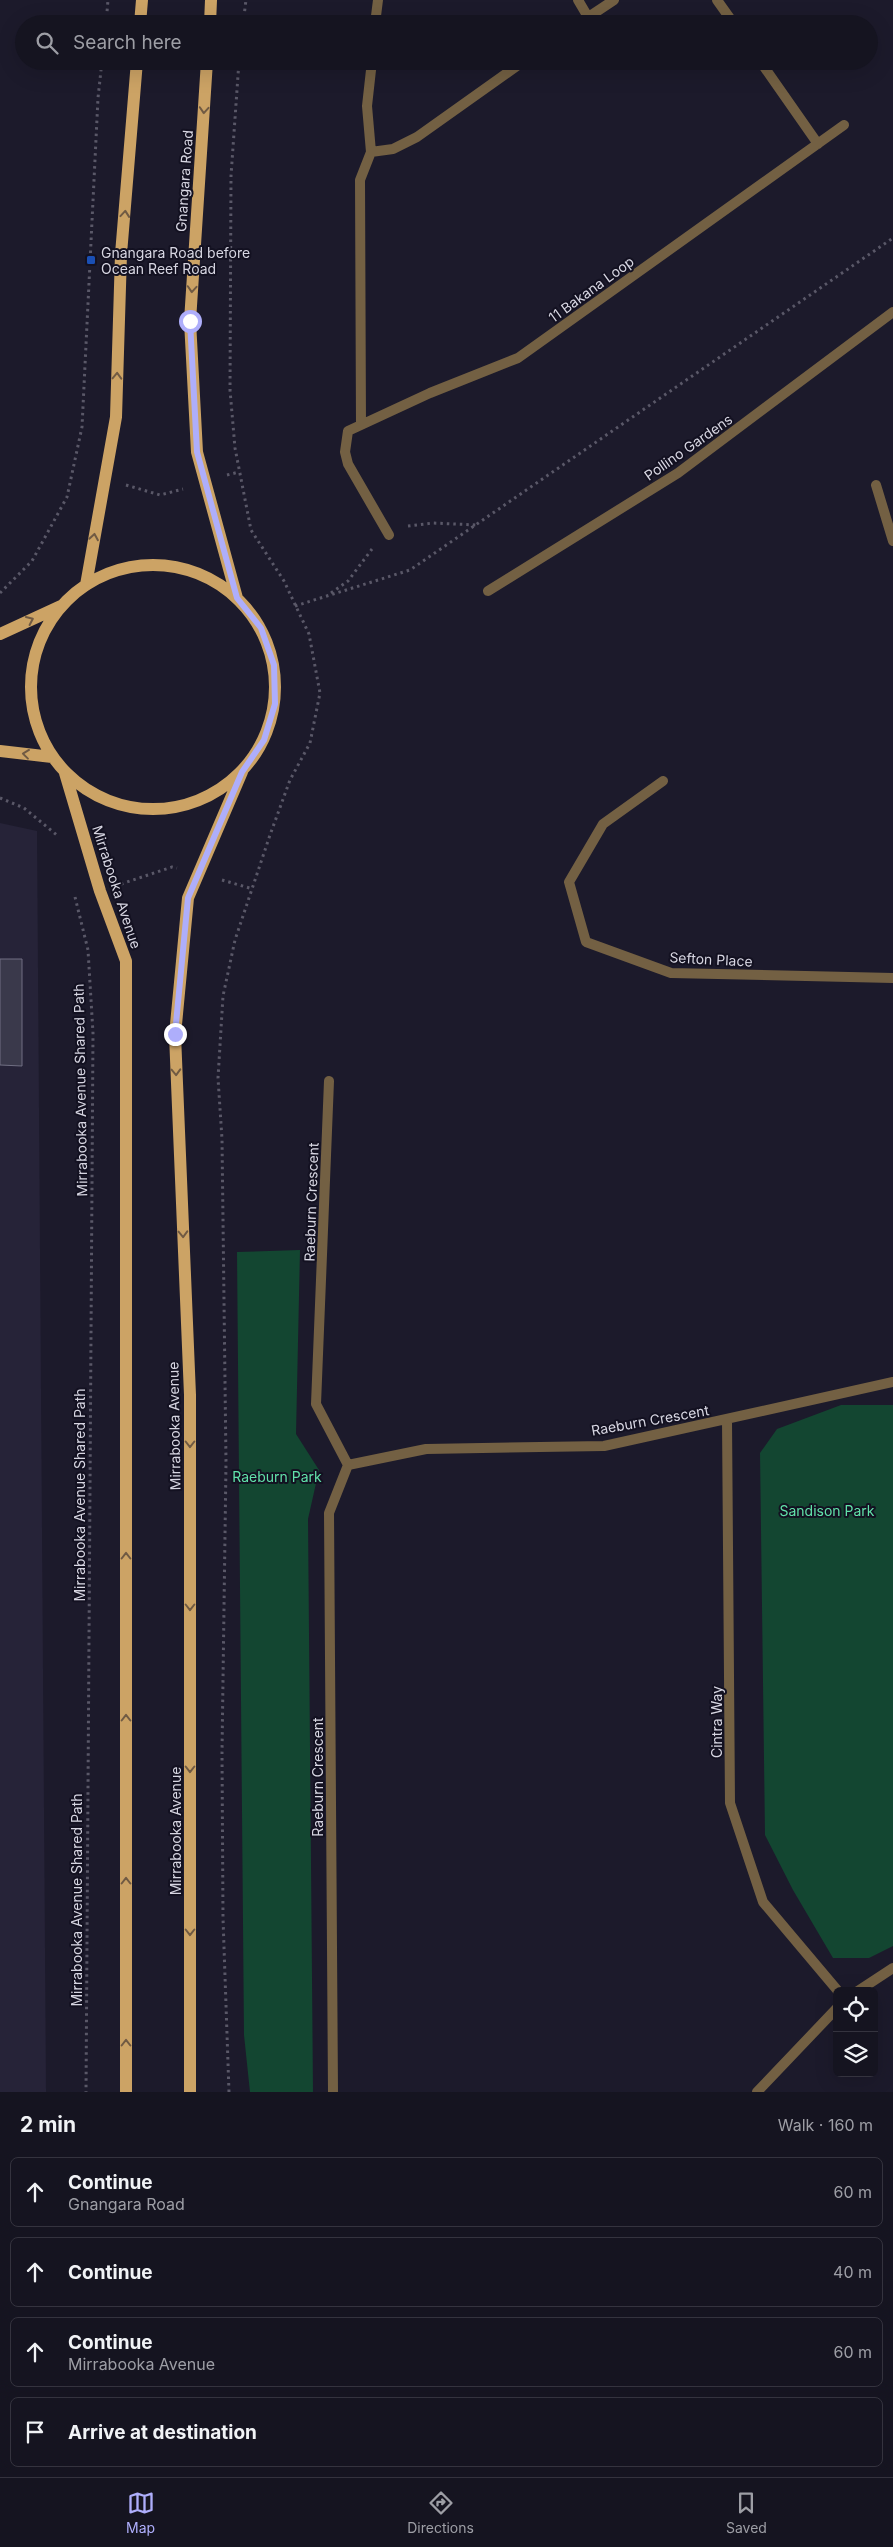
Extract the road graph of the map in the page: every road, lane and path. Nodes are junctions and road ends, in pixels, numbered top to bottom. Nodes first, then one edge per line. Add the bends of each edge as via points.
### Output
1 (108, 0) edge
2 (142, 0) edge
3 (211, 0) edge
4 (246, 0) edge
5 (378, 0) edge
6 (578, 0) edge
7 (614, 0) edge
8 (717, 0) edge
9 (107, 15) edge
10 (141, 15) edge
11 (210, 15) edge
12 (244, 15) edge
13 (376, 15) edge
14 (587, 15) edge
15 (590, 15) edge
16 (728, 15) edge
17 (101, 70) edge
18 (136, 70) edge
19 (206, 70) edge
20 (238, 70) edge
21 (371, 70) edge
22 (511, 70) edge
23 (766, 70) edge
24 (844, 125) dead end
25 (818, 144) junction
26 (371, 152) junction
27 (893, 238) edge
28 (893, 312) edge
29 (361, 425) junction
30 (73, 470) junction
31 (239, 472) junction
32 (104, 479) junction
33 (204, 482) junction
34 (876, 485) dead end
35 (389, 534) dead end
36 (893, 541) edge
37 (86, 585) junction
38 (488, 591) dead end
39 (0, 593) edge
40 (237, 598) junction
41 (61, 606) junction
42 (295, 606) junction
43 (0, 634) edge
44 (0, 751) edge
45 (52, 757) junction
46 (65, 772) junction
47 (242, 772) junction
48 (663, 781) dead end
49 (0, 798) edge
50 (60, 838) dead end
51 (197, 874) junction
52 (253, 889) junction
53 (73, 891) dead end
54 (100, 891) junction
55 (76, 900) junction
56 (893, 978) edge
57 (329, 1082) dead end
58 (893, 1382) edge
59 (727, 1420) junction
60 (348, 1465) junction
61 (893, 1968) edge
62 (835, 1987) edge
63 (864, 1987) edge
64 (833, 2012) edge
65 (86, 2092) edge
66 (126, 2092) edge
67 (190, 2092) edge
68 (229, 2092) edge
69 (333, 2092) edge
70 (757, 2092) edge

1 - 9 path
2 - 10 main road
3 - 11 main road
4 - 12 path
5 - 13 street
6 - 14 street
7 - 15 street
8 - 16 street
17 - 30 path via 82,427
32 -> 18 main road via 116,417 121,254
19 -> 33 main road, Gnangara Road via 190,321 197,452
20 - 31 path via 231,176 230,390
21 - 26 street via 367,106
22 - 26 street via 417,137 393,149
23 - 25 street
24 - 25 street, 11 Bakana Loop
25 - 29 street, 11 Bakana Loop via 518,358
26 - 29 street via 360,180
27 - 42 path via 410,570
28 - 38 street, Pollino Gardens via 678,473
29 - 35 street, 11 Bakana Loop via 348,431 345,452 348,464
30 - 32 path
30 - 39 path via 67,497 32,561
31 - 33 path
31 - 42 path via 251,530 284,582
32 - 33 path via 160,495
37 -> 32 main road
33 - 40 main road, Gnangara Road
34 - 36 street
37 - 40 main road via 116,571 148,565 172,567 211,579
37 - 41 main road
40 - 47 main road via 261,628 274,665 275,704 264,740
43 -> 41 main road
41 - 45 main road via 43,633 32,672 30,696 37,728
42 - 52 path via 309,634 320,693 310,743 290,780
45 -> 44 main road
45 - 46 main road
46 - 47 main road via 97,796 134,808 173,808 210,796
46 - 54 main road, Mirrabooka Avenue
47 - 51 main road, Mirrabooka Avenue
48 - 56 street, Sefton Place via 603,824 569,882 586,942 671,973
49 - 50 path via 24,808
51 - 52 path
51 - 54 path via 172,867
51 -> 67 main road, Mirrabooka Avenue via 188,898 175,1034 190,1395
52 - 68 path via 235,940 223,996 218,1078 222,1139 226,1463 222,1619 223,1899
53 - 55 path, Mirrabooka Avenue Shared Path
54 - 55 path
66 -> 54 main road, Mirrabooka Avenue via 126,961
55 - 65 path, Mirrabooka Avenue Shared Path via 88,950 93,1033
57 - 60 street, Raeburn Crescent via 316,1404
58 - 59 street, Raeburn Crescent
59 - 60 street, Raeburn Crescent via 604,1446 426,1449
59 - 62 street, Cintra Way via 730,1803 763,1902
60 - 69 street, Raeburn Crescent via 329,1513
61 - 63 street
64 - 70 street

